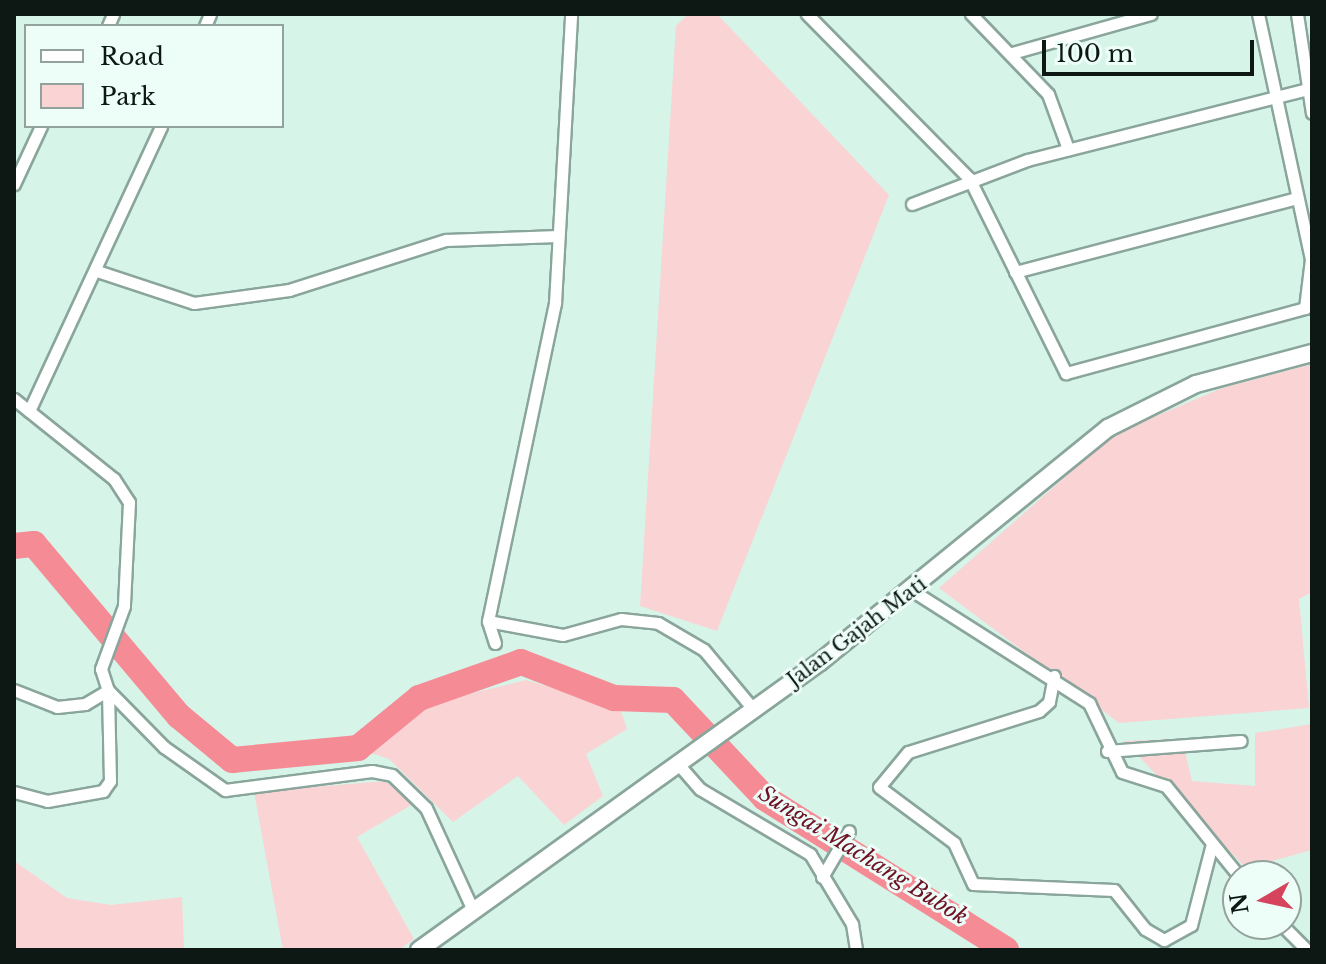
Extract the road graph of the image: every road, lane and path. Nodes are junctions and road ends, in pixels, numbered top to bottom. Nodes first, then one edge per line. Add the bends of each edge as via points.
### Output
1 (571, 14) edge
2 (807, 14) edge
3 (971, 14) edge
4 (1151, 14) edge
5 (1258, 14) edge
6 (1297, 14) edge
7 (1012, 53) junction
8 (1308, 89) junction
9 (1274, 97) junction
10 (1312, 113) edge
11 (40, 128) edge
12 (160, 128) edge
13 (1068, 149) junction
14 (969, 178) junction
15 (14, 184) edge
16 (1297, 198) junction
17 (912, 204) dead end
18 (558, 236) junction
19 (97, 271) junction
20 (1015, 272) junction
21 (1312, 353) edge
22 (14, 399) edge
23 (29, 411) junction
24 (913, 591) junction
25 (488, 621) junction
26 (495, 643) dead end
27 (1054, 676) junction
28 (14, 690) edge
29 (108, 690) junction
30 (754, 710) junction
31 (1241, 741) dead end
32 (1107, 751) junction
33 (686, 760) junction
34 (14, 792) edge
35 (849, 831) dead end
36 (1212, 844) junction
37 (1226, 860) edge
38 (822, 877) junction
39 (473, 910) junction
40 (419, 950) edge
41 (856, 950) edge

1 - 18 street
2 - 14 street
3 - 7 street
4 - 7 street
5 - 9 street
6 - 8 street
7 - 13 street via 1056,106
8 - 9 street
8 - 10 street
9 - 13 street
9 - 16 street
11 - 15 street
12 - 19 street
13 - 14 street
14 - 17 street
14 - 20 street
16 - 20 street
16 - 20 street via 1311,259 1310,299 1295,317 1066,373
18 - 19 street via 446,240 289,290 194,303
18 - 25 street via 555,303
19 - 23 street
21 - 24 main road, Jalan Gajah Mati via 1196,384 1108,428
22 - 23 street
23 - 29 street via 114,479 129,502 120,628 104,658
24 - 27 street
24 - 30 main road, Jalan Gajah Mati
25 - 26 street
25 - 30 street via 563,635 621,619 658,623 704,650
27 - 32 street via 1089,703
27 - 36 street via 1049,702 1039,711 908,752 879,787 954,843 973,884 1114,890 1145,929 1164,940 1191,925
28 - 29 street via 57,707 85,704
29 - 34 street via 110,781 103,791 47,801
29 - 39 street via 164,747 225,790 372,771 392,775 426,808
30 - 33 main road, Jalan Gajah Mati
31 - 32 street
32 - 36 street via 1122,772 1166,786
33 - 38 street via 700,789 810,854
33 - 39 main road, Jalan Gajah Mati
35 - 38 street
36 - 37 street
38 - 41 street via 852,924
39 - 40 main road, Jalan Gajah Mati

